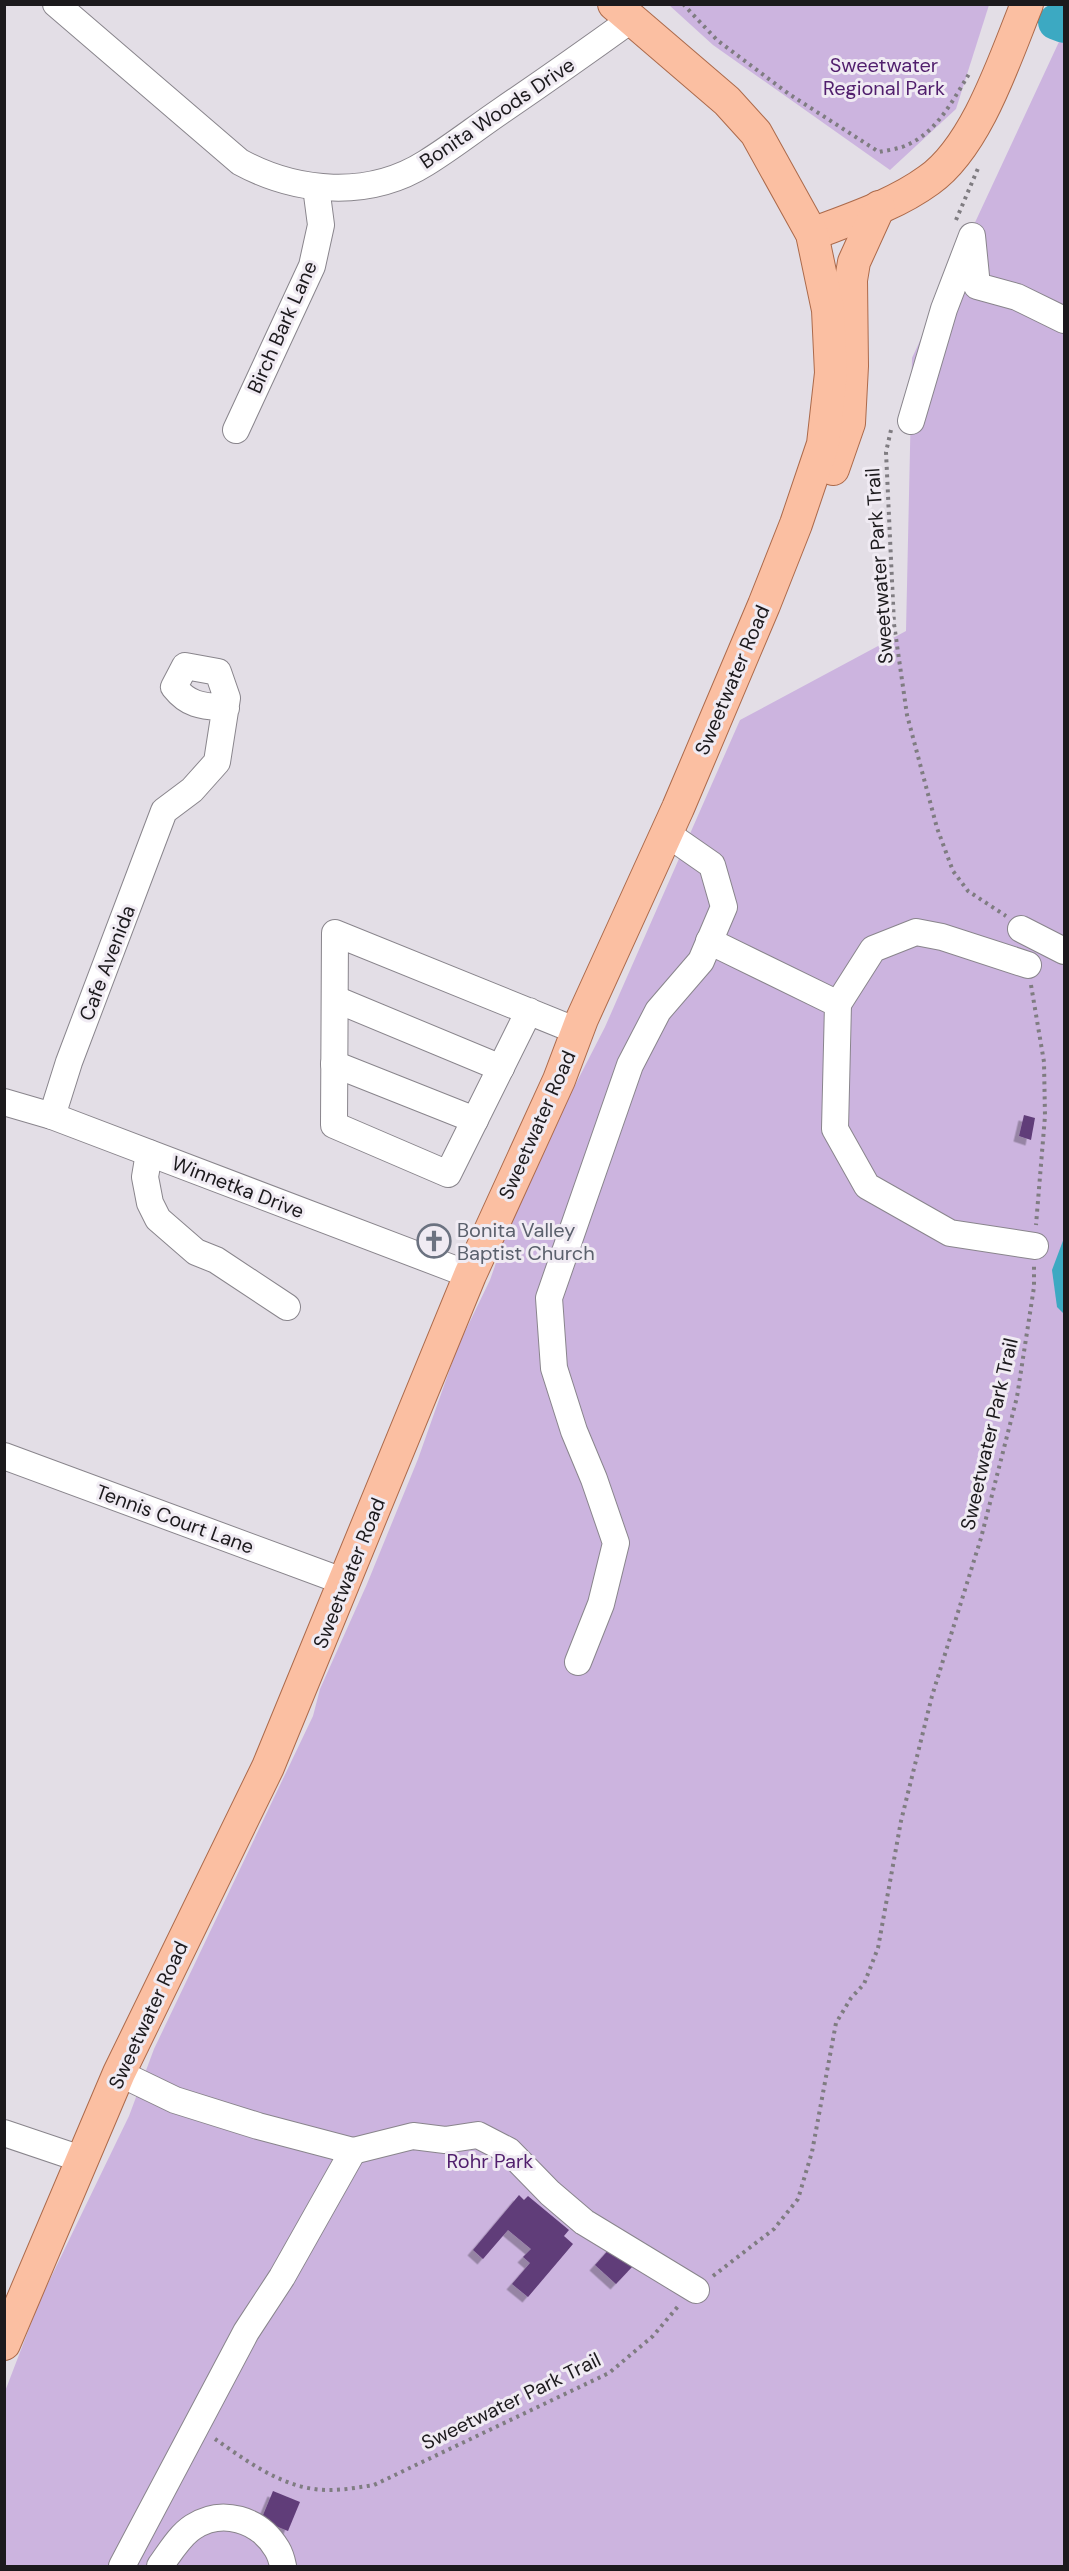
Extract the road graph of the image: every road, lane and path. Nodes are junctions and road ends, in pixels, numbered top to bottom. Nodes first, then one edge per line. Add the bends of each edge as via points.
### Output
1 (57, 4) edge
2 (683, 4) edge
3 (1027, 4) edge
4 (623, 12) edge
5 (989, 64) junction
6 (980, 165) dead end
7 (316, 187) junction
8 (879, 207) junction
9 (953, 227) dead end
10 (812, 234) junction
11 (1065, 320) edge
12 (902, 420) joint
13 (236, 430) dead end
14 (796, 524) junction
15 (226, 708) dead end
16 (666, 833) junction
17 (1021, 929) joint
18 (709, 941) junction
19 (1065, 951) edge
20 (1028, 964) joint
21 (335, 999) junction
22 (838, 1005) junction
23 (529, 1011) junction
24 (577, 1031) junction
25 (334, 1064) junction
26 (501, 1068) junction
27 (4, 1102) edge
28 (52, 1116) junction
29 (475, 1120) junction
30 (149, 1153) junction
31 (1035, 1246) junction
32 (470, 1275) junction
33 (287, 1307) dead end
34 (4, 1456) edge
35 (345, 1581) junction
36 (578, 1662) dead end
37 (119, 2073) junction
38 (4, 2133) edge
39 (353, 2151) junction
40 (84, 2160) junction
41 (696, 2290) junction
42 (4, 2344) edge
43 (194, 2431) junction
44 (122, 2566) edge
45 (160, 2566) edge
46 (283, 2566) edge

1 - 7 street, Bonita Woods Drive via 240,162 276,178
2 - 5 path via 717,40 789,94 879,152 907,146 930,130
3 - 5 main road
4 - 7 street, Bonita Woods Drive via 425,164 394,178 361,186
4 - 10 main road, Sweetwater Road via 727,101 756,133
5 - 8 main road via 961,149 929,180
6 - 9 path
7 - 13 street, Birch Bark Lane via 321,225 312,266
8 - 10 main road
8 - 14 main road via 854,262 849,423 819,508
10 - 14 main road, Sweetwater Road via 828,310 831,373 823,444
11 - 12 street via 1017,297 977,286 972,236
12 - 17 path, Sweetwater Park Trail via 886,452 886,464 894,624 908,715 953,871 968,891
14 - 16 main road, Sweetwater Road
15 - 28 street, Cafe Avenida via 217,762 192,790 164,811
16 - 18 street via 712,865 724,907
16 - 24 main road, Sweetwater Road
17 - 19 street
18 - 22 street
18 - 36 street via 701,961 658,1011 630,1065 549,1298 554,1368 616,1543 601,1604
20 - 22 street via 916,932 873,949
20 - 31 path, Sweetwater Park Trail via 1044,1073 1045,1116
21 - 23 street via 335,933
21 - 25 street
21 - 26 street
22 - 31 street via 835,1129 867,1186 950,1233
23 - 24 street
23 - 26 street
24 - 32 main road, Sweetwater Road via 560,1080
25 - 29 street
25 - 29 street via 334,1125 448,1174
26 - 29 street
27 - 28 street, Winnetka Drive
28 - 30 street, Winnetka Drive
30 - 32 street, Winnetka Drive
30 - 33 street via 145,1177 158,1220 196,1251
31 - 41 path, Sweetwater Park Trail via 1034,1287 1014,1408 981,1538 932,1696 901,1821 878,1948 864,1984 836,2023 812,2152 798,2199 774,2229
32 - 35 main road, Sweetwater Road
34 - 35 street, Tennis Court Lane
35 - 37 main road, Sweetwater Road via 268,1767
37 - 39 street via 176,2100
37 - 40 main road, Sweetwater Road
38 - 40 street
39 - 41 street via 413,2136 445,2140 478,2135 509,2151 584,2222
39 - 43 street via 282,2277 246,2332
40 - 42 main road, Sweetwater Road
41 - 43 path, Sweetwater Park Trail via 653,2336 609,2373 374,2485 339,2490 285,2482 214,2438
43 - 44 street
45 - 46 street via 190,2529 207,2518 230,2517 257,2526 278,2549

